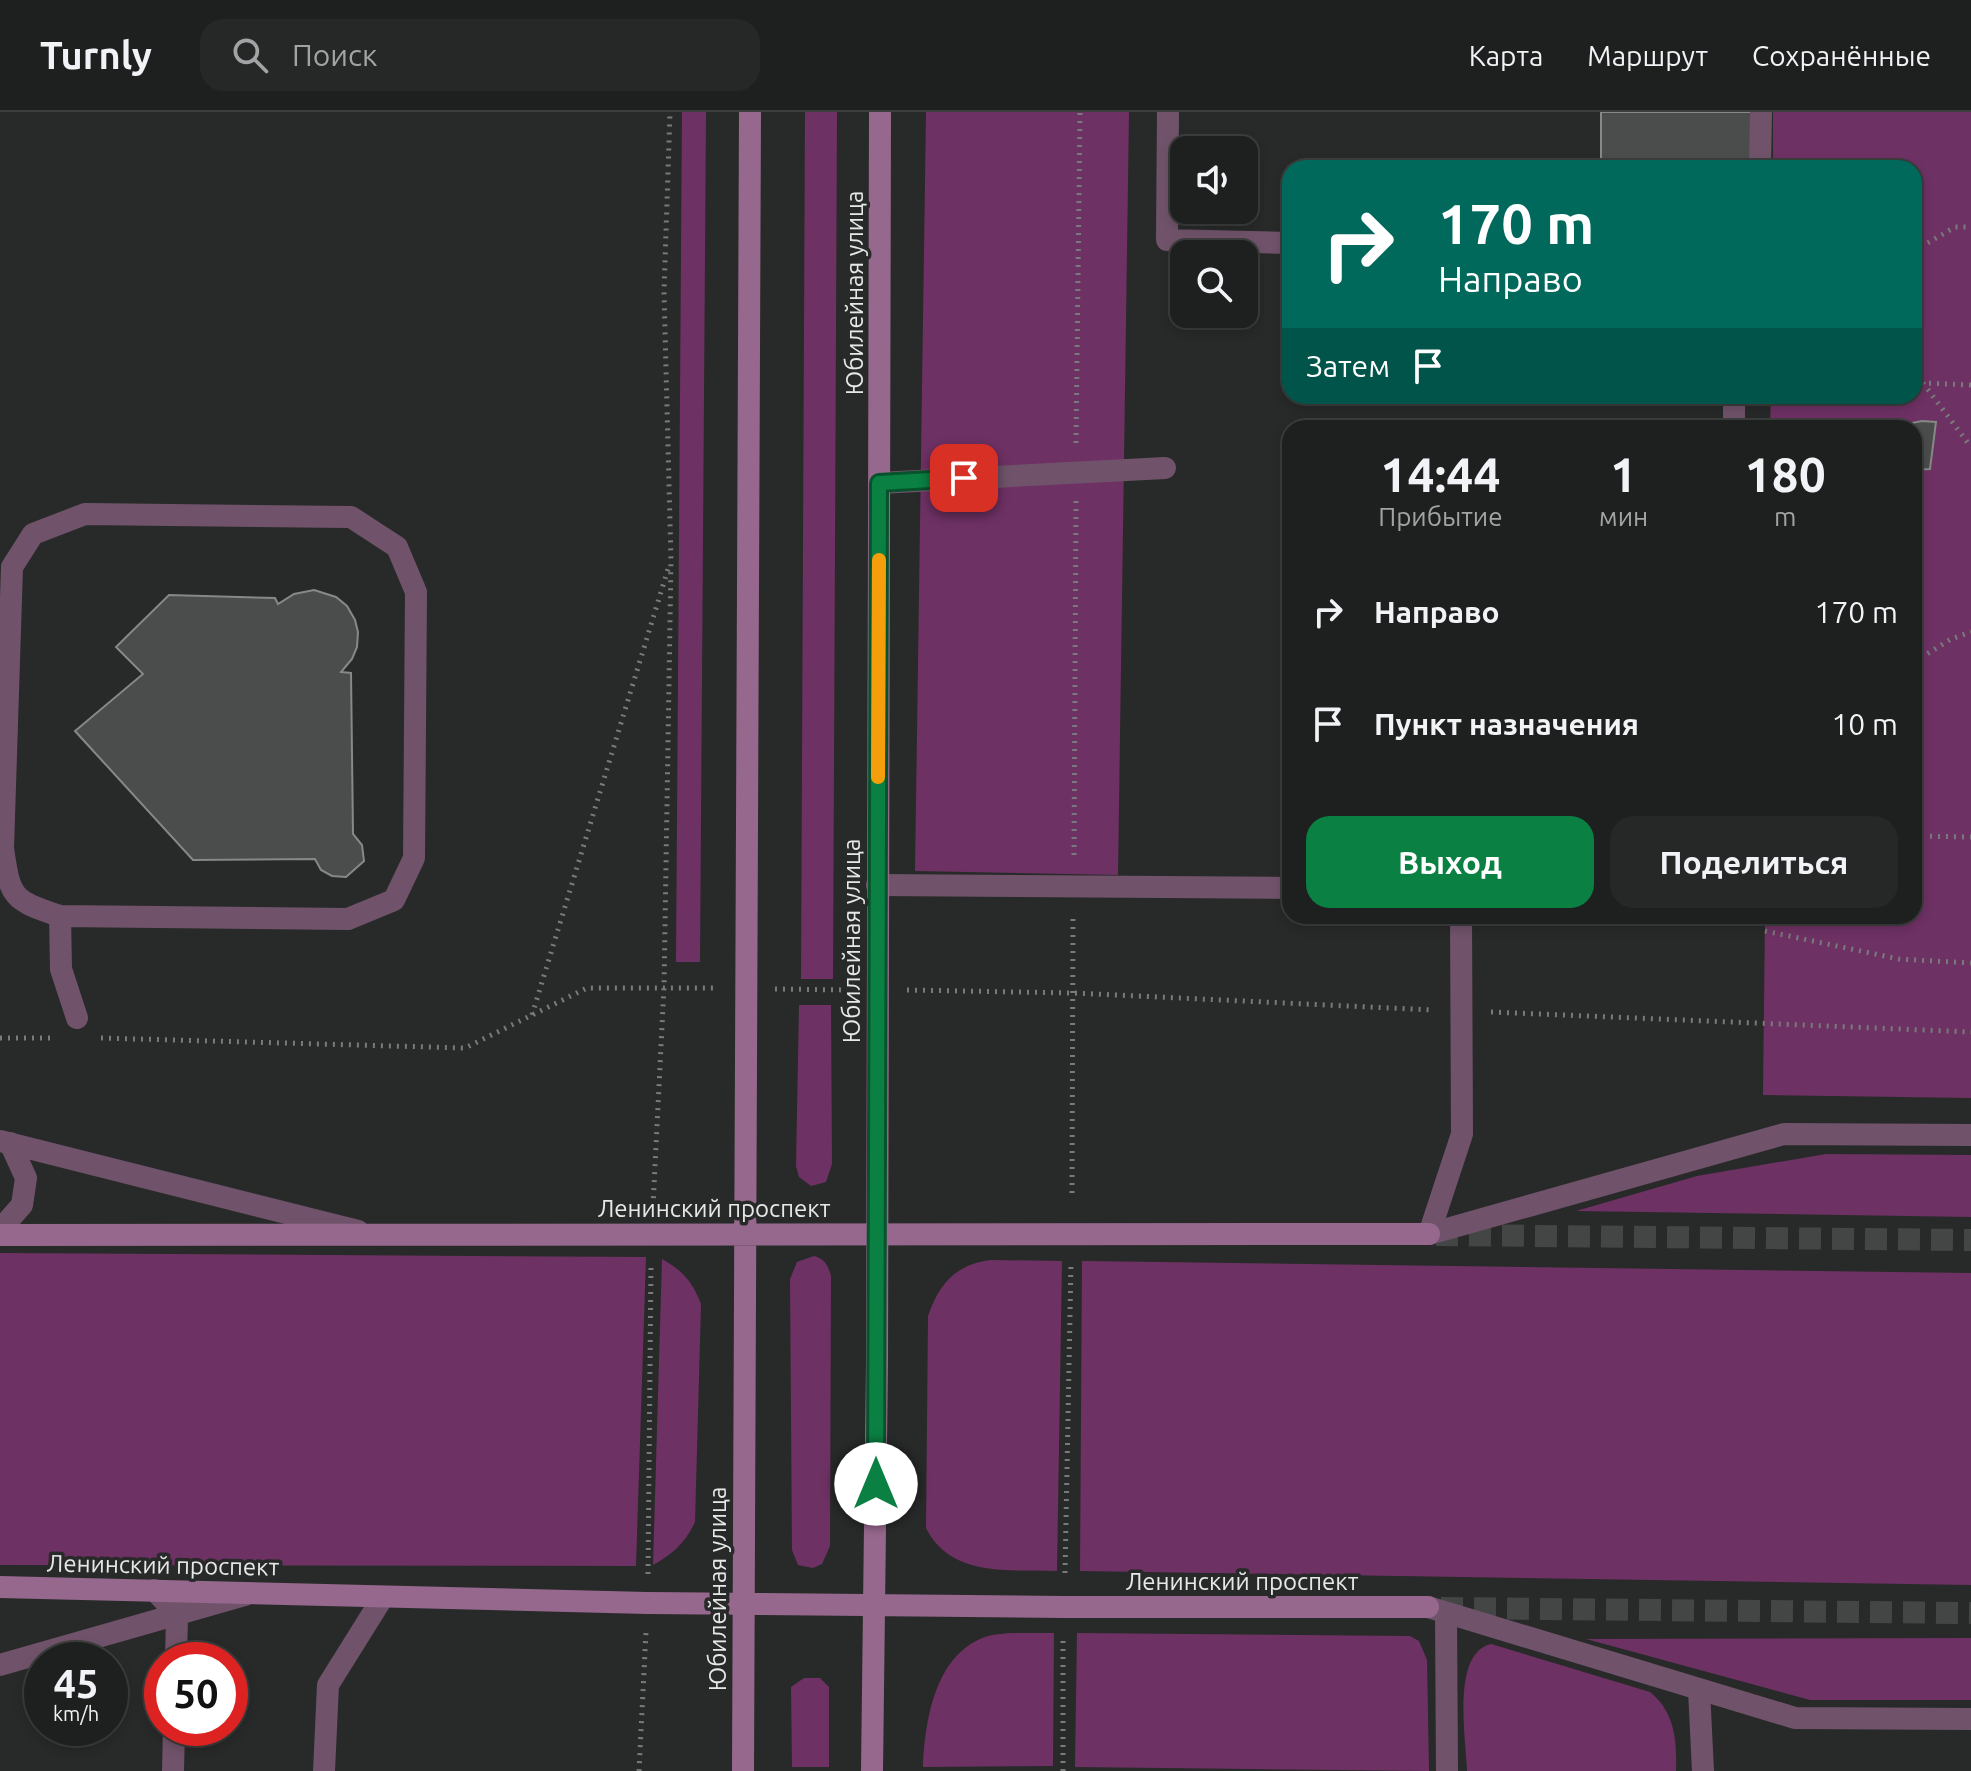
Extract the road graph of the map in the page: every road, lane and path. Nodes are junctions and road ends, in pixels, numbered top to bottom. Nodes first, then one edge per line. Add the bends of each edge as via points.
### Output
1 (670, 112) edge
2 (750, 112) edge
3 (880, 112) edge
4 (1080, 112) edge
5 (1168, 112) edge
6 (1761, 112) edge
7 (1760, 160) edge
8 (1971, 227) edge
9 (1282, 243) edge
10 (1922, 246) edge
11 (1923, 383) joint
12 (1971, 385) edge
13 (1971, 447) edge
14 (1165, 468) dead end
15 (1076, 471) junction
16 (879, 483) junction
17 (671, 561) junction
18 (1971, 632) edge
19 (1922, 657) edge
20 (1922, 836) edge
21 (1971, 837) edge
22 (877, 885) junction
23 (1074, 885) junction
24 (1282, 888) edge
25 (60, 916) junction
26 (1461, 924) edge
27 (1765, 931) dead end
28 (1971, 963) edge
29 (587, 988) dead end
30 (532, 1015) junction
31 (77, 1018) dead end
32 (0, 1038) edge
33 (64, 1038) dead end
34 (95, 1038) dead end
35 (1971, 1135) edge
36 (5, 1142) edge
37 (1072, 1193) dead end
38 (0, 1232) edge
39 (367, 1233) junction
40 (746, 1234) junction
41 (877, 1234) junction
42 (1429, 1234) junction
43 (651, 1235) junction
44 (1071, 1258) dead end
45 (1065, 1573) dead end
46 (0, 1587) edge
47 (154, 1590) junction
48 (254, 1593) junction
49 (383, 1597) junction
50 (647, 1603) junction
51 (742, 1604) junction
52 (875, 1605) junction
53 (1437, 1610) junction
54 (177, 1614) junction
55 (1063, 1638) dead end
56 (176, 1642) edge
57 (0, 1665) edge
58 (1699, 1690) junction
59 (1971, 1719) edge
60 (174, 1746) edge
61 (173, 1771) edge
62 (324, 1771) edge
63 (639, 1771) edge
64 (743, 1771) edge
65 (872, 1771) edge
66 (1063, 1771) edge
67 (1447, 1771) edge
68 (1703, 1771) edge

1 - 17 path via 664,292
2 - 40 main road, Юбилейная улица
3 - 16 main road, Юбилейная улица
4 - 15 path
5 - 9 street via 1167,240
6 - 7 street
8 - 10 path via 1955,227
11 - 12 path
11 - 13 path
14 - 15 street
15 - 16 street
15 - 23 path
16 - 22 main road, Юбилейная улица
17 - 30 path
17 - 43 path via 664,987
18 - 19 path
20 - 21 path
22 - 23 street
22 - 41 main road, Юбилейная улица
23 - 24 street
23 - 37 path
25 - 25 street via 348,919 394,900 414,858 416,592 397,547 351,517 85,514 33,534 12,567 3,848 8,882 23,904
25 - 31 street via 61,969
26 - 42 street via 1462,1134
27 - 28 path via 1899,959
29 - 30 path
30 - 34 path via 465,1048
32 - 33 path
35 - 42 street via 1784,1134
36 - 38 street via 26,1178 22,1205
36 - 39 street
38 - 39 main road, Ленинский проспект
39 - 43 main road, Ленинский проспект
40 - 41 main road, Ленинский проспект
40 - 43 main road, Ленинский проспект
40 - 51 main road, Юбилейная улица
41 - 42 main road, Ленинский проспект
41 - 52 main road, Юбилейная улица
43 - 50 path
44 - 45 path
46 - 47 main road, Ленинский проспект
47 - 48 main road, Ленинский проспект
47 - 54 street
48 - 49 main road, Ленинский проспект
48 - 54 street
49 - 50 main road, Ленинский проспект
49 - 62 street via 328,1685
50 - 51 main road, Ленинский проспект
50 - 63 path
51 - 52 main road, Ленинский проспект
51 - 64 main road, Юбилейная улица
52 - 53 main road, Ленинский проспект
52 - 65 main road, Юбилейная улица
53 - 58 street
53 - 67 street
54 - 56 street
54 - 57 street
55 - 66 path
58 - 59 street via 1795,1718
58 - 68 street
60 - 61 street

